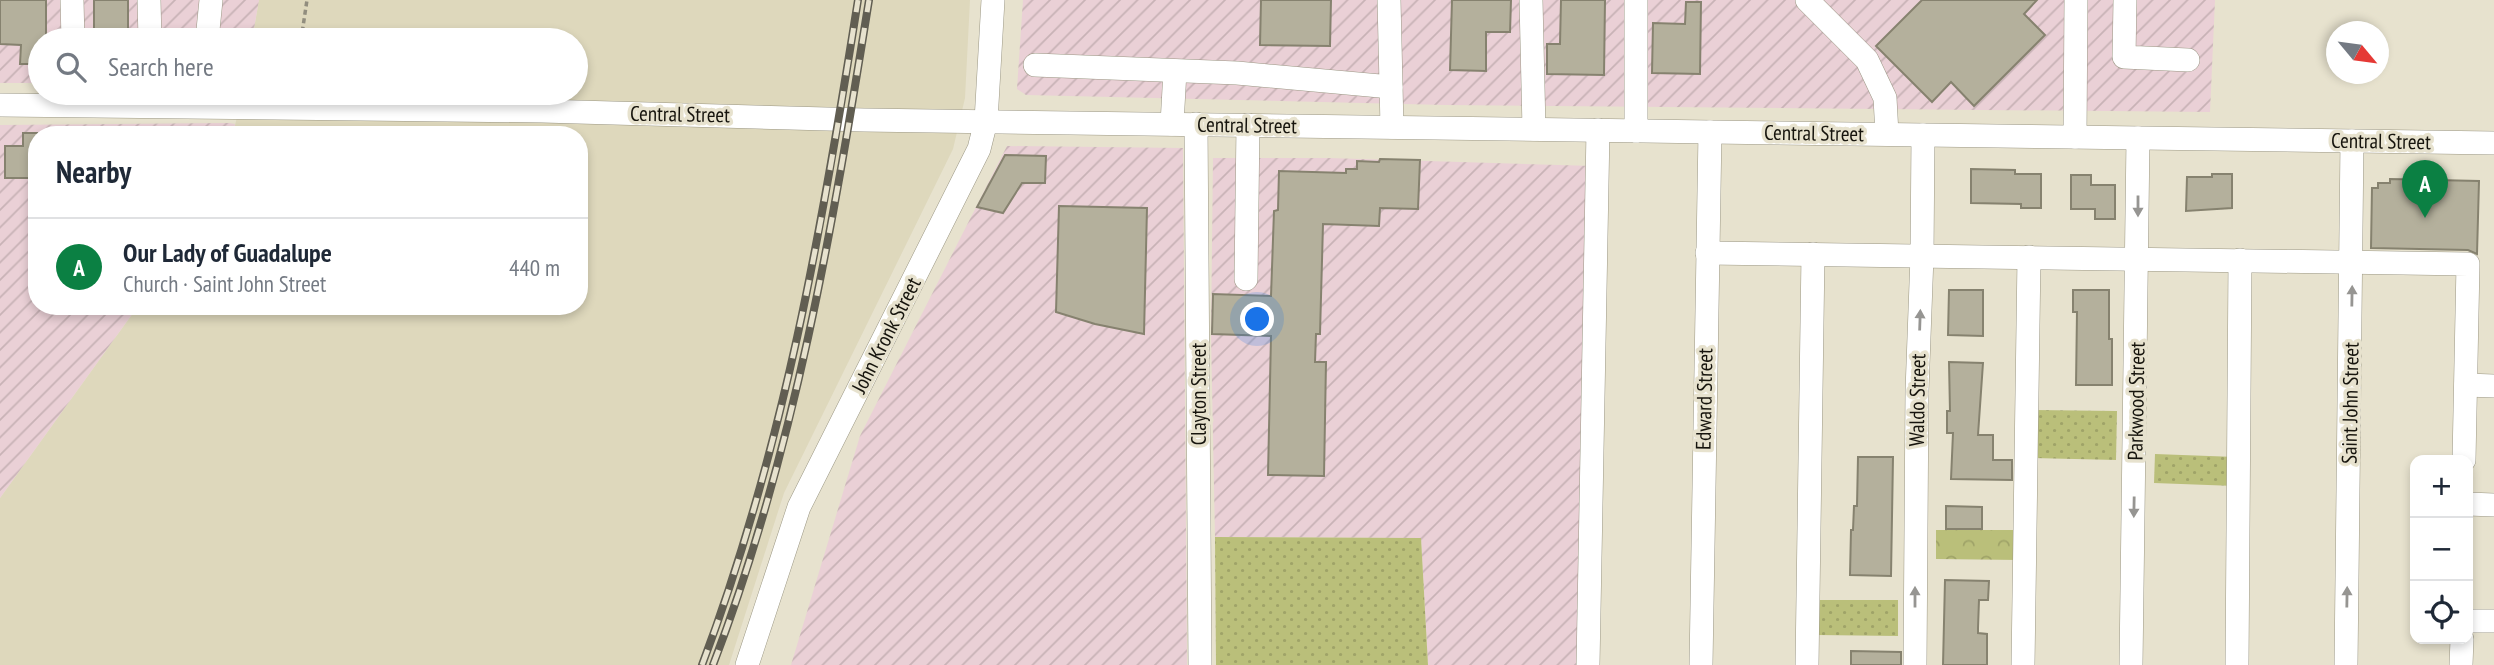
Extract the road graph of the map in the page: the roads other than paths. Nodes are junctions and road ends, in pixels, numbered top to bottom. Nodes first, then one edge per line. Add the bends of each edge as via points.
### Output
1 (72, 0) edge
2 (149, 0) edge
3 (211, 0) edge
4 (993, 0) edge
5 (1389, 0) edge
6 (1531, 0) edge
7 (1636, 0) edge
8 (2076, 0) edge
9 (2125, 0) edge
10 (1820, 4) edge
11 (72, 28) edge
12 (150, 28) edge
13 (208, 28) edge
14 (2188, 60) dead end
15 (1035, 65) dead end
16 (1175, 71) junction
17 (1391, 87) junction
18 (0, 105) edge
19 (986, 121) junction
20 (1172, 124) junction
21 (1196, 124) junction
22 (1248, 125) junction
23 (1392, 127) junction
24 (1534, 129) junction
25 (1598, 130) junction
26 (1636, 131) junction
27 (1710, 132) junction
28 (1887, 134) junction
29 (1923, 135) junction
30 (2075, 137) junction
31 (2138, 138) junction
32 (2353, 141) junction
33 (2494, 143) edge
34 (1707, 253) junction
35 (1812, 254) junction
36 (1922, 256) junction
37 (2029, 257) junction
38 (2138, 259) junction
39 (2240, 260) junction
40 (2353, 262) junction
41 (1246, 279) dead end
42 (2466, 385) junction
43 (2494, 386) edge
44 (2465, 455) edge
45 (2473, 504) edge
46 (2494, 505) edge
47 (2473, 621) edge
48 (2494, 621) edge
49 (2462, 644) edge
50 (747, 665) edge
51 (1200, 665) edge
52 (1588, 665) edge
53 (1701, 665) edge
54 (1807, 665) edge
55 (1915, 665) edge
56 (2023, 665) edge
57 (2131, 665) edge
58 (2237, 665) edge
59 (2346, 665) edge
60 (2461, 665) edge

1 - 11 street
2 - 12 street
3 - 13 street
4 - 19 street, John Kronk Street
5 - 17 street
6 - 24 street
7 - 26 street
8 - 30 street
9 - 14 street via 2123,57
10 - 28 street via 1867,60 1885,98
15 - 16 street
16 - 17 street
16 - 20 street
17 - 23 street
18 - 19 street, Central Street
19 - 20 street, Central Street
19 - 50 street, John Kronk Street via 979,149 800,507
20 - 21 street, Central Street
21 - 22 street, Central Street
21 - 51 street, Clayton Street
22 - 23 street, Central Street
22 - 41 street
23 - 24 street, Central Street
24 - 25 street, Central Street
25 - 26 street, Central Street
25 - 52 street
26 - 27 street, Central Street
27 - 28 street, Central Street
27 - 34 street, Edward Street
28 - 29 street, Central Street
29 - 30 street, Central Street
29 - 36 street, Waldo Street
30 - 31 street, Central Street
31 - 32 street, Central Street
31 -> 38 street, Parkwood Street
32 - 33 street, Central Street
32 - 40 street, Saint John Street
34 - 35 street
34 - 53 street, Edward Street
35 - 36 street
35 - 54 street
36 - 37 street
55 -> 36 street, Waldo Street
37 - 38 street
37 - 56 street
38 - 39 street
38 -> 57 street, Parkwood Street
39 - 40 street
39 - 58 street
40 - 42 street via 2468,264
59 -> 40 street, Saint John Street
42 - 43 street
42 - 44 street
45 - 46 street
47 - 48 street
49 - 60 street

